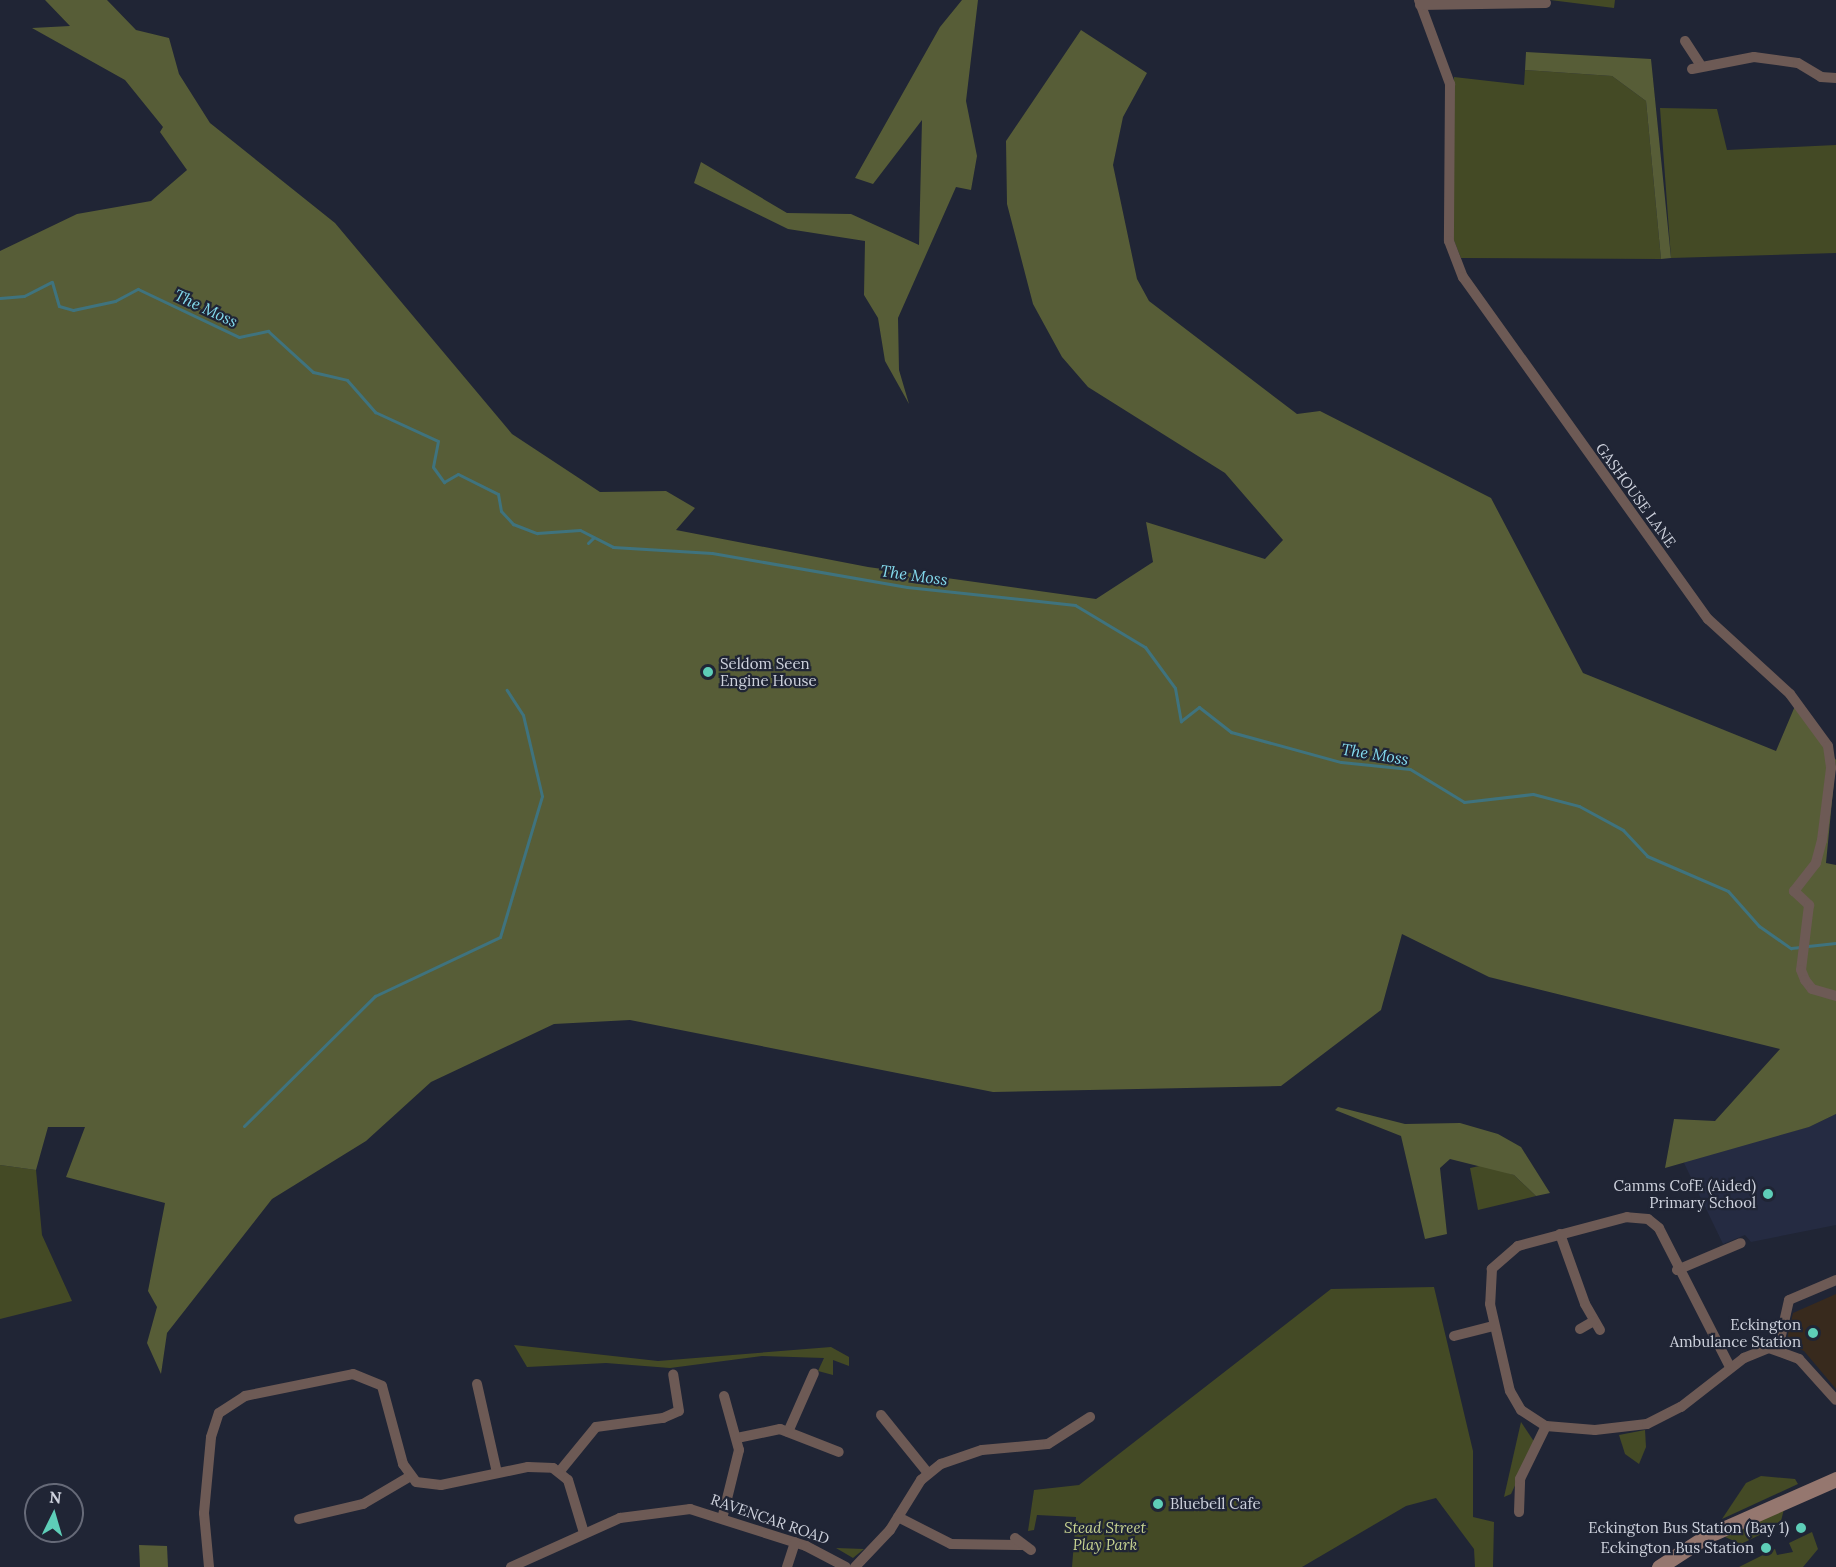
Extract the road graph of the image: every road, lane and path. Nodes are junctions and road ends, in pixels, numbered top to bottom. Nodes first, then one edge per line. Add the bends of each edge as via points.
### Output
1 (1420, 2) edge
2 (1546, 3) dead end
3 (1685, 41) dead end
4 (1836, 78) edge
5 (1836, 996) edge
6 (1560, 1234) junction
7 (1741, 1243) dead end
8 (1677, 1270) junction
9 (1836, 1281) edge
10 (1493, 1326) junction
11 (1580, 1329) dead end
12 (1454, 1336) dead end
13 (1778, 1348) junction
14 (1730, 1368) junction
15 (814, 1373) dead end
16 (673, 1374) dead end
17 (477, 1384) dead end
18 (724, 1396) dead end
19 (1836, 1400) edge
20 (881, 1415) dead end
21 (1090, 1418) dead end
22 (1546, 1426) junction
23 (788, 1432) junction
24 (737, 1438) junction
25 (834, 1453) dead end
26 (560, 1471) junction
27 (497, 1473) junction
28 (928, 1473) junction
29 (410, 1477) junction
30 (1836, 1479) edge
31 (1514, 1505) dead end
32 (723, 1515) junction
33 (898, 1517) junction
34 (299, 1519) dead end
35 (584, 1533) junction
36 (795, 1542) junction
37 (1023, 1544) dead end
38 (209, 1567) edge
39 (511, 1567) edge
40 (787, 1567) edge
41 (846, 1567) edge
42 (855, 1567) edge
43 (1659, 1567) edge

1 - 2 street
1 - 5 street, GASHOUSE LANE via 1450,84 1449,241 1463,277 1708,619 1790,694 1828,746 1831,768 1822,840 1816,863 1794,891 1809,905 1801,970 1812,989
3 - 4 street via 1696,67 1755,57 1798,63 1821,77
6 - 8 street via 1641,1217 1659,1228
6 - 10 street via 1510,1249 1497,1262 1489,1277
6 - 11 street via 1597,1325
7 - 8 street
8 - 14 street
9 - 13 street via 1789,1300
10 - 12 street
10 - 22 street via 1514,1401
13 - 14 street via 1752,1353
13 - 19 street via 1813,1371
14 - 22 street via 1681,1407 1647,1424 1595,1431
15 - 23 street
16 - 26 street via 679,1411 663,1418 596,1427
17 - 27 street
18 - 24 street
20 - 28 street
21 - 28 street via 1048,1444 966,1453
22 - 31 street via 1520,1479
23 - 24 street via 763,1429
23 - 25 street
24 - 32 street via 738,1460
26 - 27 street via 535,1466
26 - 35 street via 570,1485
27 - 29 street via 431,1486
28 - 33 street
29 - 34 street via 363,1504
29 - 38 street via 385,1392 369,1377 353,1374 235,1400 219,1413 211,1437 204,1513
30 - 43 main road via 1707,1536
32 - 35 street, RAVENCAR ROAD via 653,1510
32 - 36 street, RAVENCAR ROAD
33 - 37 street via 951,1544
33 - 42 street
35 - 39 street, RAVENCAR ROAD
36 - 40 street
36 - 41 street, RAVENCAR ROAD

